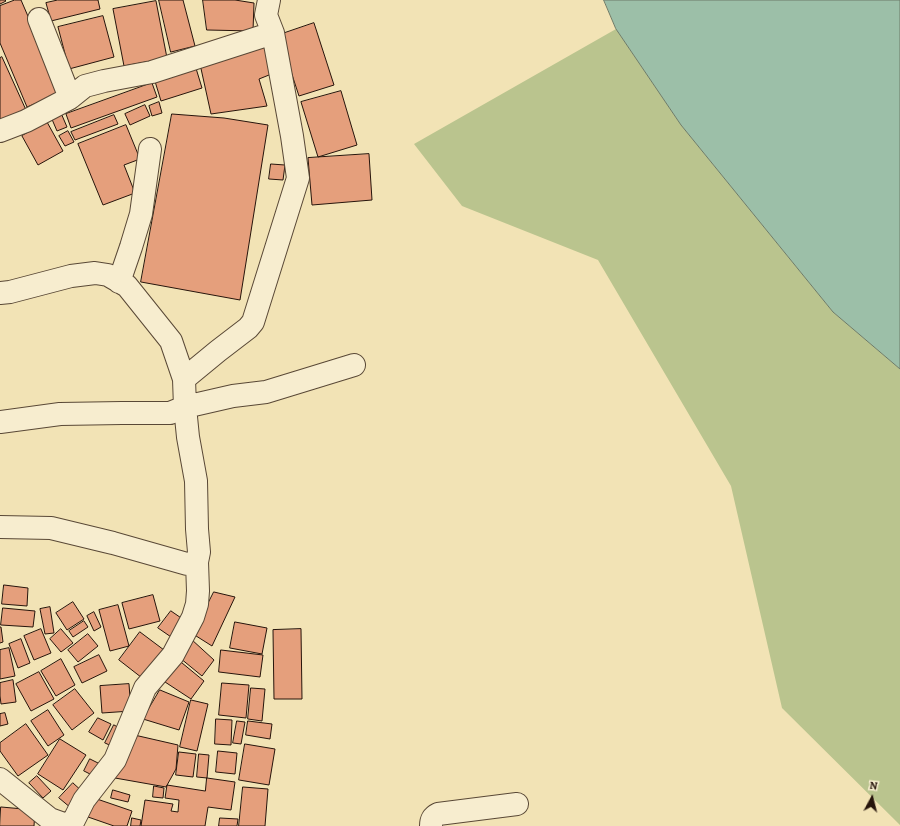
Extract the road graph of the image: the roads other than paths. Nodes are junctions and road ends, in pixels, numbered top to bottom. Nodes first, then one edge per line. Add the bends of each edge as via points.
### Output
1 (269, 0) edge
2 (39, 19) dead end
3 (273, 34) junction
4 (70, 98) junction
5 (0, 131) edge
6 (150, 149) dead end
7 (119, 282) junction
8 (0, 293) edge
9 (354, 365) dead end
10 (184, 380) junction
11 (185, 407) junction
12 (0, 422) edge
13 (0, 527) edge
14 (197, 562) junction
15 (0, 779) edge
16 (517, 804) dead end
17 (49, 822) edge
18 (430, 826) edge

1 - 3 street via 266,15
2 - 4 street
3 - 4 street via 152,72 85,86
3 - 10 street via 298,178 253,322
4 - 5 street via 26,121
6 - 7 street via 141,214
7 - 8 street via 108,275 95,273 70,276
7 - 10 street via 127,286 171,341
9 - 11 street via 266,392 233,396
10 - 11 street
11 - 12 street via 170,413 60,414
11 - 14 street via 196,481 199,552
13 - 14 street via 51,528 187,564
14 - 17 street via 198,591 193,617 173,655 145,688 115,760 84,800 74,820 67,824
15 - 17 street
16 - 18 street via 438,814 434,816

